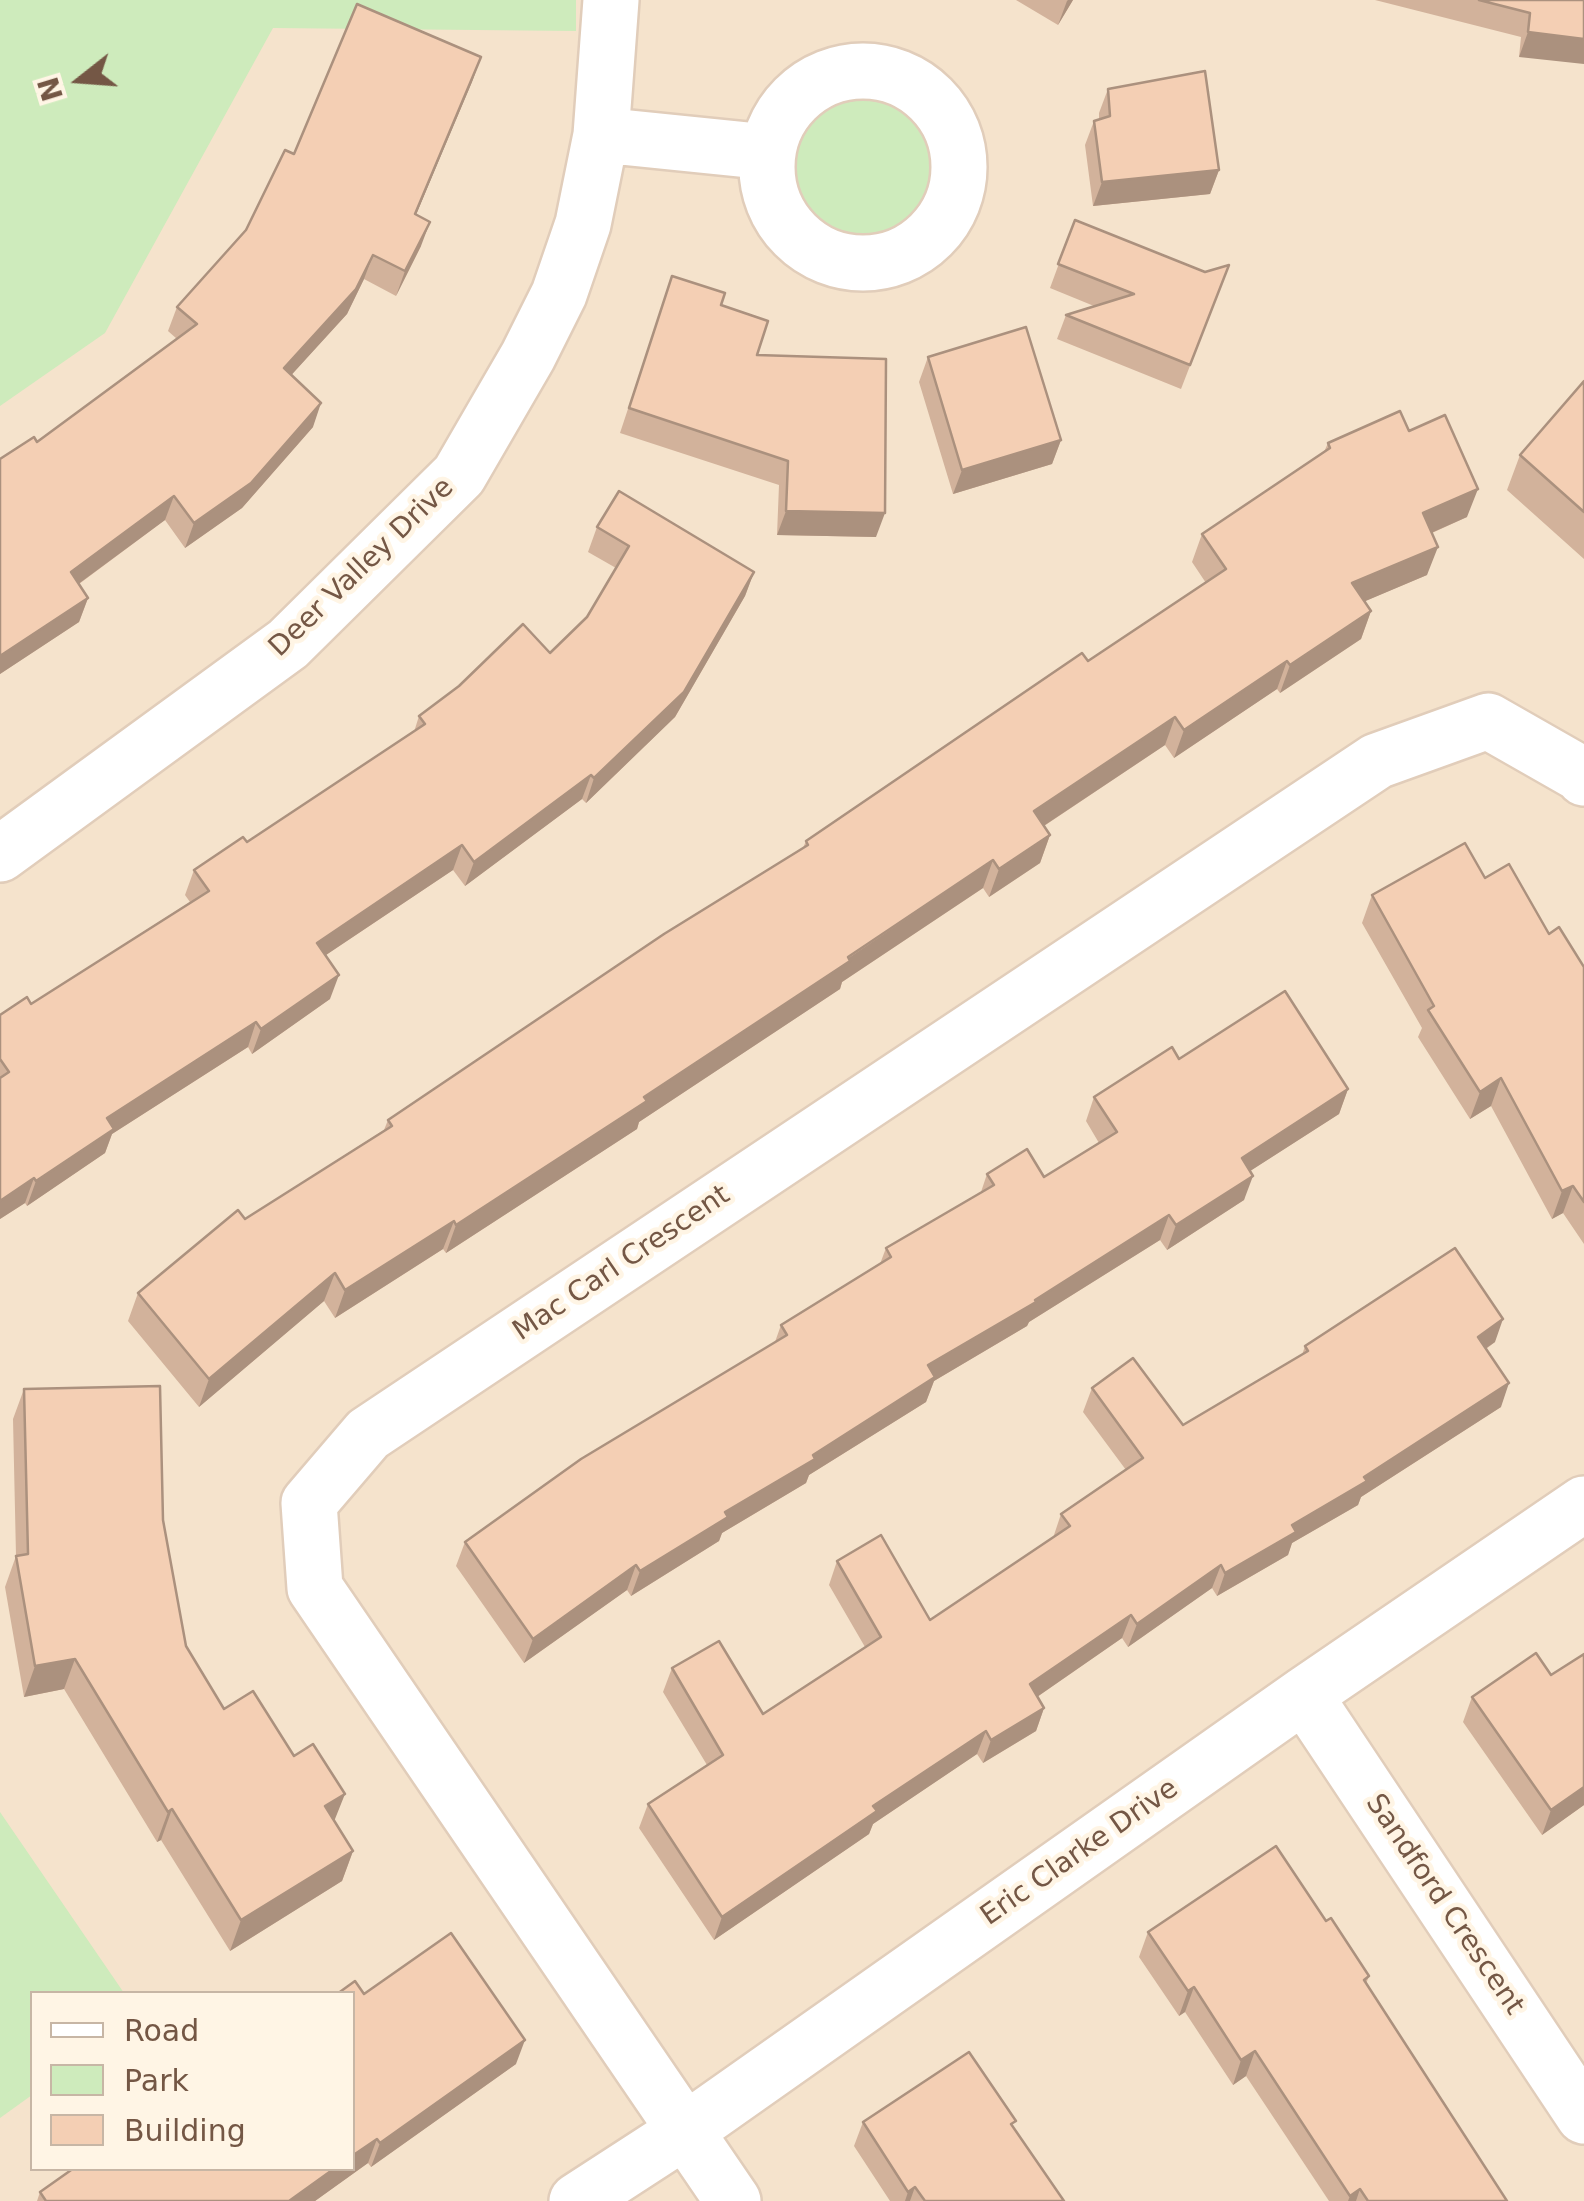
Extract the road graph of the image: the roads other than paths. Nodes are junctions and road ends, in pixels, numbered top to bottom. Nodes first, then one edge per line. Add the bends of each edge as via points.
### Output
1 (611, 0) edge
2 (601, 135) junction
3 (768, 152) dead end
4 (1584, 778) edge
5 (0, 854) edge
6 (1584, 1504) edge
7 (1304, 1695) junction
8 (1584, 2116) edge
9 (685, 2131) junction
10 (576, 2201) edge
11 (732, 2201) edge

1 - 2 street, Deer Valley Drive
2 - 3 street
2 - 5 street, Deer Valley Drive via 583,224 559,294 459,475 288,644
4 - 9 street, Mac Carl Crescent via 1488,721 1377,760 368,1434 309,1503 315,1588
6 - 7 street, Eric Clarke Drive
7 - 8 street, Sandford Crescent
7 - 9 street, Eric Clarke Drive
9 - 10 street, Eric Clarke Drive
9 - 11 street

